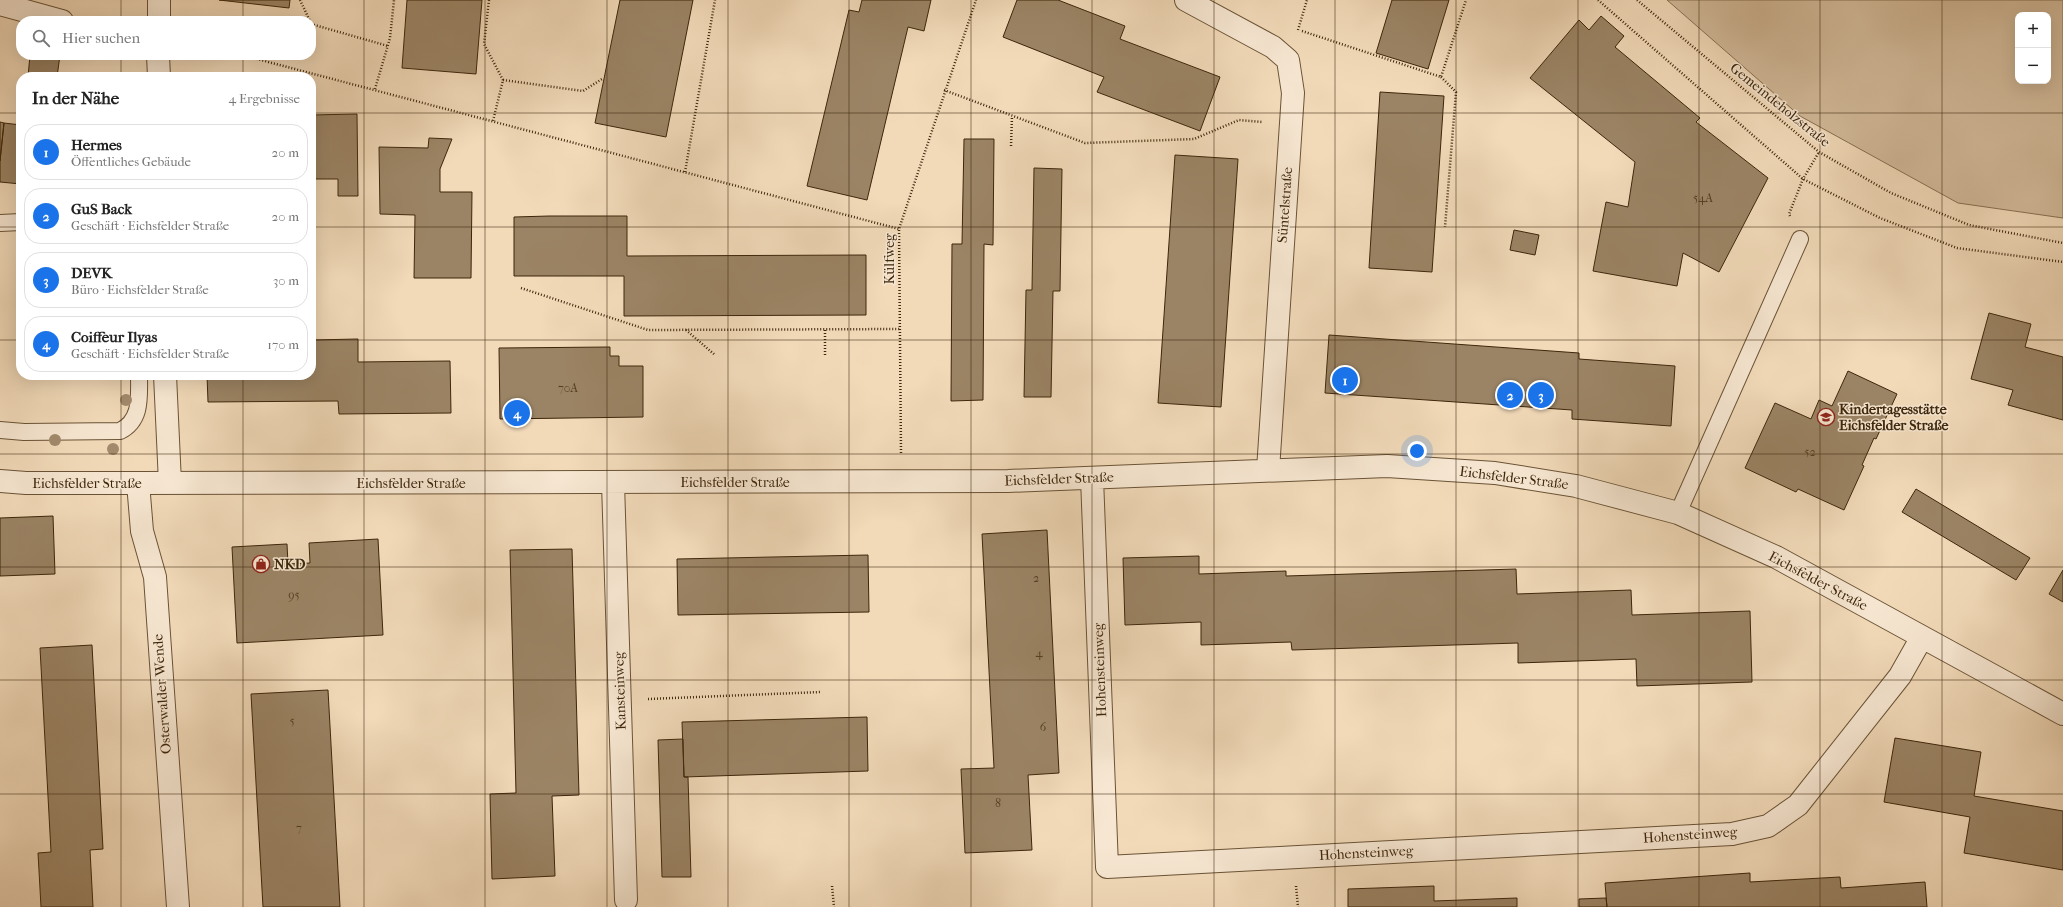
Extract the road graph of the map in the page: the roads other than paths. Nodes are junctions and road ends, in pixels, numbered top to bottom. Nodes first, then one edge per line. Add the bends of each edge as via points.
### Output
1 (159, 0) edge
2 (1186, 0) edge
3 (0, 4) edge
4 (44, 16) edge
5 (159, 16) edge
6 (158, 60) edge
7 (159, 72) edge
8 (16, 222) edge
9 (0, 223) edge
10 (1800, 239) road end
11 (139, 380) edge
12 (165, 380) edge
13 (0, 430) edge
14 (1268, 470) junction
15 (1092, 478) junction
16 (0, 481) edge
17 (138, 483) junction
18 (170, 483) junction
19 (613, 483) junction
20 (1678, 513) junction
21 (1922, 637) junction
22 (2063, 714) edge
23 (626, 900) dead end
24 (178, 907) edge

1 - 5 street
2 - 14 street, Süntelstraße via 1273,47 1288,60 1293,93
3 - 4 street
6 - 7 street
8 - 9 lane
10 - 20 lane
11 - 13 lane via 137,414 130,424 120,431
12 - 18 street
14 - 15 street, Eichsfelder Straße
14 - 20 street, Eichsfelder Straße via 1387,466 1495,473 1576,486
15 - 19 street, Eichsfelder Straße via 902,482
15 - 21 street, Hohensteinweg via 1107,867 1732,834 1768,826 1798,805 1900,676
16 - 17 street, Eichsfelder Straße
17 - 18 street, Eichsfelder Straße
17 - 24 street, Osterwalder Wende via 142,531 155,577
18 - 19 street, Eichsfelder Straße
19 - 23 street, Kansteinweg
20 - 21 street, Eichsfelder Straße via 1776,557
21 - 22 street, Eichsfelder Straße

